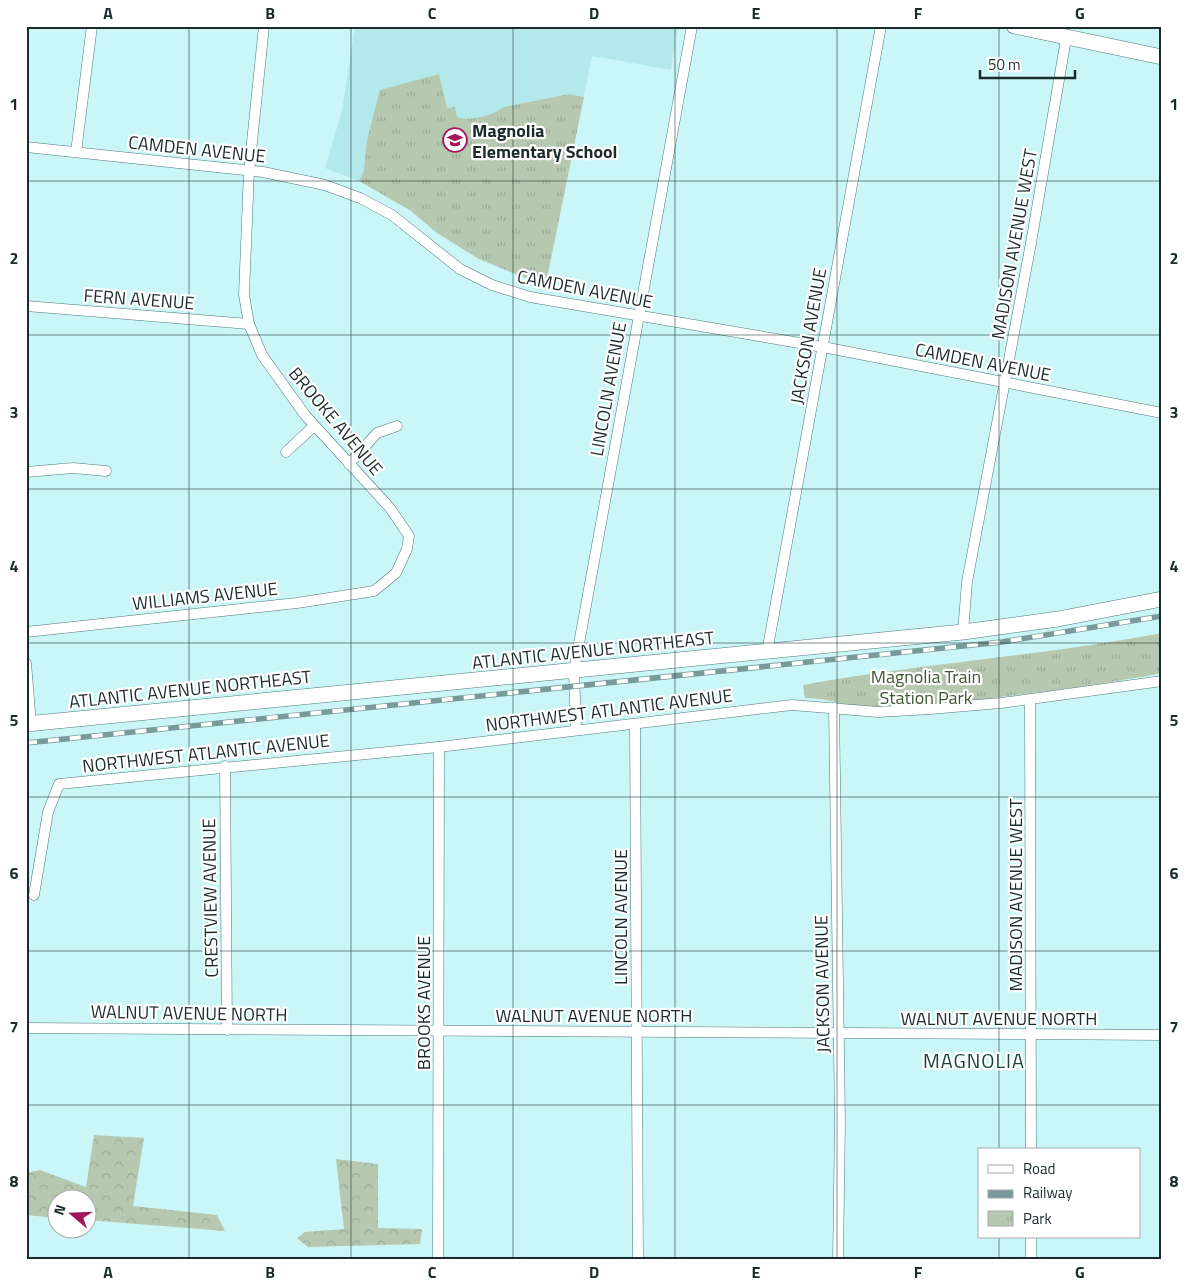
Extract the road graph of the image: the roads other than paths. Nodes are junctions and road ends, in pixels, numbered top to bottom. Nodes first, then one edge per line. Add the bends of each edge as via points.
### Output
1 (92, 26) edge
2 (264, 26) edge
3 (692, 26) edge
4 (881, 26) edge
5 (1014, 26) edge
6 (1066, 39) junction
7 (1162, 57) edge
8 (26, 147) edge
9 (76, 152) junction
10 (249, 171) junction
11 (26, 306) edge
12 (638, 316) junction
13 (249, 324) junction
14 (822, 347) junction
15 (1005, 382) junction
16 (1162, 413) edge
17 (314, 426) junction
18 (397, 426) dead end
19 (286, 452) dead end
20 (349, 464) junction
21 (106, 471) dead end
22 (26, 472) edge
23 (384, 584) joint
24 (1162, 599) edge
25 (26, 632) edge
26 (963, 632) junction
27 (767, 652) junction
28 (26, 663) edge
29 (574, 671) junction
30 (1162, 681) edge
31 (1030, 700) junction
32 (834, 708) junction
33 (29, 724) edge
34 (636, 724) junction
35 (576, 730) junction
36 (439, 746) junction
37 (225, 766) junction
38 (34, 894) dead end
39 (26, 1028) edge
40 (227, 1030) junction
41 (440, 1030) junction
42 (637, 1032) junction
43 (839, 1034) junction
44 (1031, 1034) junction
45 (1162, 1035) edge
46 (1031, 1148) edge
47 (1031, 1238) edge
48 (438, 1260) edge
49 (638, 1260) edge
50 (838, 1260) edge
51 (1031, 1260) edge

1 - 9 street
2 - 10 street, BROOKE AVENUE
3 - 12 street, LINCOLN AVENUE
4 - 14 street, JACKSON AVENUE
5 - 6 street
6 - 7 street
6 - 15 street, MADISON AVENUE WEST
8 - 9 street, CAMDEN AVENUE
9 - 10 street, CAMDEN AVENUE
10 - 12 street, CAMDEN AVENUE via 325,185 360,198 392,216 460,269 492,285 530,297
10 - 13 street, BROOKE AVENUE via 244,295
11 - 13 street, FERN AVENUE
12 - 14 street, CAMDEN AVENUE
12 - 29 street, LINCOLN AVENUE
13 - 17 street, BROOKE AVENUE via 271,369
14 - 15 street, CAMDEN AVENUE
14 - 27 street, JACKSON AVENUE
15 - 16 street, CAMDEN AVENUE
15 - 26 street, MADISON AVENUE WEST via 967,582
17 - 19 street
17 - 20 street, BROOKE AVENUE
18 - 20 street via 377,433
20 - 23 street, BROOKE AVENUE via 390,508 409,536 396,574
21 - 22 street via 72,468
23 - 25 street, WILLIAMS AVENUE via 374,591 296,603
24 - 26 street, ATLANTIC AVENUE NORTHEAST via 1058,619
26 - 27 street, ATLANTIC AVENUE NORTHEAST
27 - 29 street, ATLANTIC AVENUE NORTHEAST
28 - 33 street
29 - 33 street, ATLANTIC AVENUE NORTHEAST
29 - 35 street, LINCOLN AVENUE
30 - 31 street, NORTHWEST ATLANTIC AVENUE
31 - 32 street, NORTHWEST ATLANTIC AVENUE via 878,712
31 - 44 street, MADISON AVENUE WEST
32 - 34 street, NORTHWEST ATLANTIC AVENUE via 792,705
32 - 43 street, JACKSON AVENUE
34 - 35 street, NORTHWEST ATLANTIC AVENUE
34 - 42 street, LINCOLN AVENUE
35 - 36 street, NORTHWEST ATLANTIC AVENUE
36 - 37 street, NORTHWEST ATLANTIC AVENUE
36 - 41 street, BROOKS AVENUE
37 - 38 street, NORTHWEST ATLANTIC AVENUE via 59,784 48,812
37 - 40 street, CRESTVIEW AVENUE
39 - 40 street, WALNUT AVENUE NORTH
40 - 41 street, WALNUT AVENUE NORTH
41 - 42 street, WALNUT AVENUE NORTH
41 - 48 street, BROOKS AVENUE
42 - 43 street, WALNUT AVENUE NORTH
42 - 49 street, LINCOLN AVENUE
43 - 44 street, WALNUT AVENUE NORTH
43 - 50 street, JACKSON AVENUE
44 - 45 street, WALNUT AVENUE NORTH
44 - 46 street, MADISON AVENUE WEST
47 - 51 street

